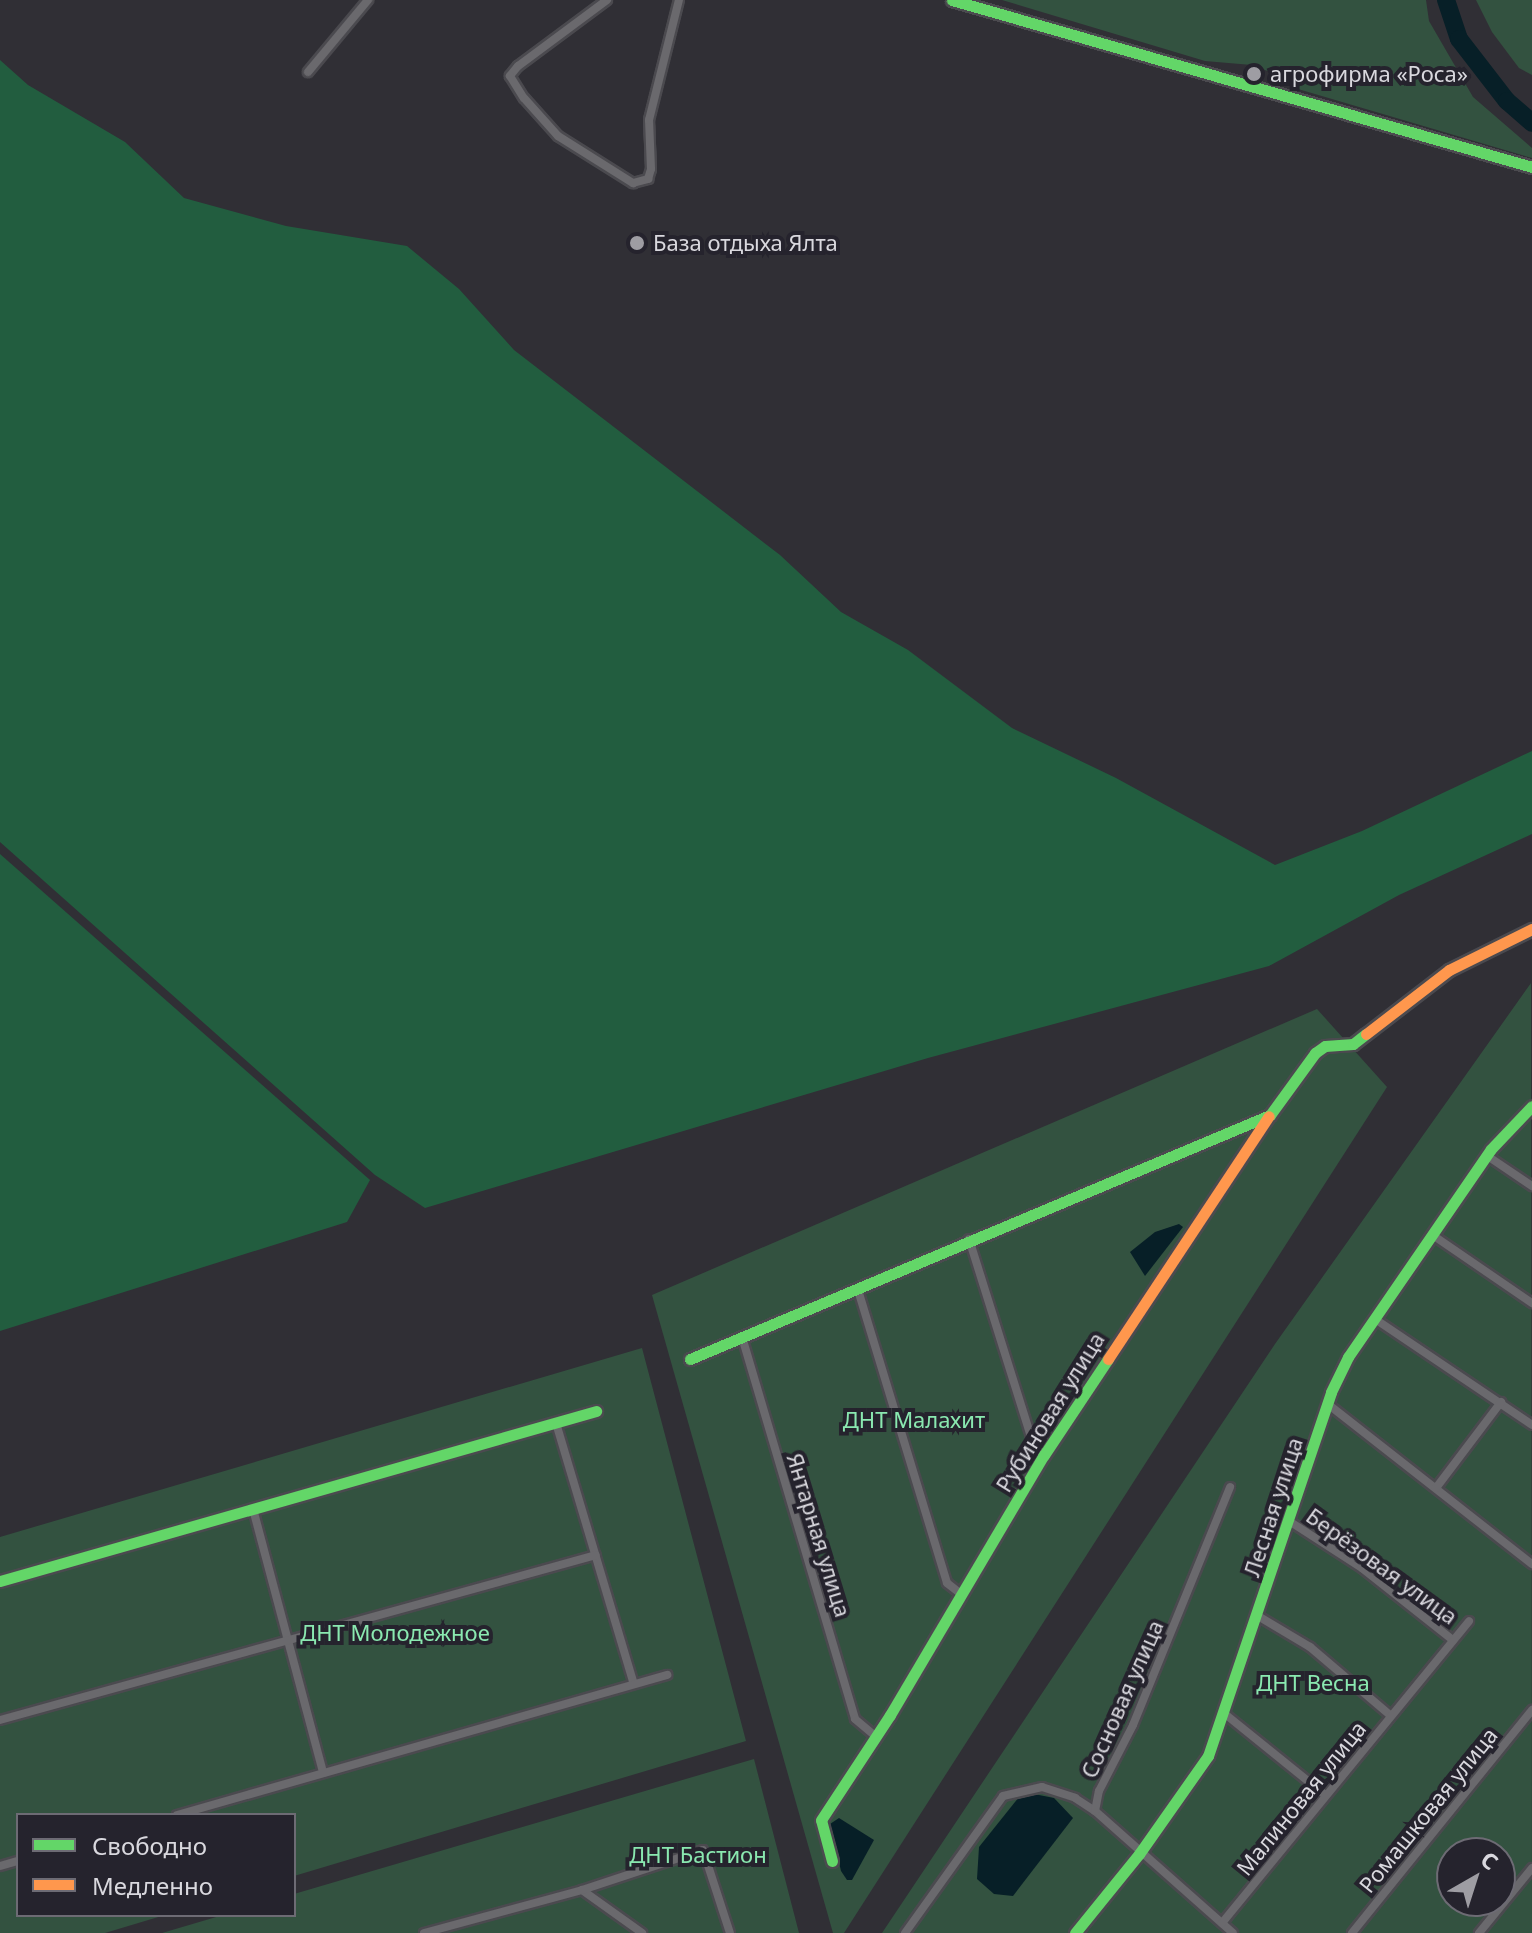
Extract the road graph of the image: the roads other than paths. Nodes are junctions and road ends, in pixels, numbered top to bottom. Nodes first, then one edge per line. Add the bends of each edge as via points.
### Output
1 (368, 0) edge
2 (607, 0) edge
3 (679, 0) edge
4 (952, 0) edge
5 (308, 72) dead end
6 (1532, 167) edge
7 (1532, 929) edge
8 (1532, 1106) edge
9 (1270, 1115) junction
10 (1489, 1157) junction
11 (1532, 1186) edge
12 (1434, 1236) junction
13 (969, 1239) junction
14 (858, 1290) junction
15 (1532, 1303) edge
16 (1375, 1319) junction
17 (742, 1337) junction
18 (690, 1359) dead end
19 (1501, 1402) junction
20 (1329, 1405) junction
21 (596, 1411) dead end
22 (556, 1423) junction
23 (1532, 1425) edge
24 (1044, 1455) junction
25 (1230, 1487) dead end
26 (1436, 1488) junction
27 (253, 1509) junction
28 (1289, 1521) junction
29 (596, 1555) junction
30 (1532, 1564) edge
31 (0, 1581) edge
32 (961, 1594) junction
33 (1258, 1616) junction
34 (1469, 1621) dead end
35 (287, 1638) junction
36 (1453, 1640) junction
37 (667, 1675) dead end
38 (634, 1684) junction
39 (1532, 1710) edge
40 (1225, 1714) junction
41 (1391, 1716) junction
42 (0, 1720) edge
43 (875, 1736) junction
44 (323, 1773) junction
45 (1324, 1794) junction
46 (1095, 1811) junction
47 (184, 1813) edge
48 (1139, 1854) junction
49 (832, 1861) dead end
50 (1532, 1868) edge
51 (582, 1890) junction
52 (1222, 1923) junction
53 (424, 1933) edge
54 (642, 1933) edge
55 (730, 1933) edge
56 (905, 1933) edge
57 (1075, 1933) edge
58 (1233, 1933) edge
59 (1352, 1933) edge
60 (1479, 1933) edge

1 - 5 street
2 - 3 street via 510,76 558,136 633,183 648,179 651,169 649,120
4 - 6 street
7 - 9 street, Рубиновая улица via 1449,970 1353,1044 1325,1046 1315,1053
8 - 10 street, Лесная улица
9 - 13 street
9 - 24 street, Рубиновая улица
10 - 11 street
10 - 12 street, Лесная улица
12 - 15 street
12 - 16 street, Лесная улица
13 - 14 street
13 - 24 street via 1034,1446
14 - 17 street
14 - 32 street via 947,1583
16 - 19 street
16 - 20 street, Лесная улица via 1348,1357
17 - 18 street
17 - 43 street, Янтарная улица via 855,1719
19 - 23 street
19 - 26 street
20 - 26 street
20 - 28 street, Лесная улица
21 - 22 street
22 - 27 street
22 - 29 street
24 - 32 street, Рубиновая улица
25 - 46 street, Сосновая улица
26 - 30 street
27 - 31 street
27 - 35 street
28 - 33 street, Лесная улица
28 - 36 street, Берёзовая улица via 1362,1568
29 - 35 street
29 - 38 street
32 - 43 street, Рубиновая улица
33 - 40 street, Лесная улица
33 - 41 street via 1310,1647
34 - 36 street, Малиновая улица
35 - 42 street
35 - 44 street
36 - 41 street, Малиновая улица
37 - 38 street
38 - 44 street
39 - 59 street, Ромашковая улица
40 - 45 street
40 - 48 street, Лесная улица via 1208,1756
41 - 45 street, Малиновая улица
43 - 49 street, Рубиновая улица via 821,1820
44 - 47 street
45 - 52 street, Малиновая улица
46 - 48 street
46 - 56 street, Сосновая улица via 1042,1787 1003,1796
48 - 52 street
48 - 57 street, Лесная улица
50 - 60 street
51 - 53 street
51 - 54 street
51 - 55 street via 703,1850
52 - 58 street

